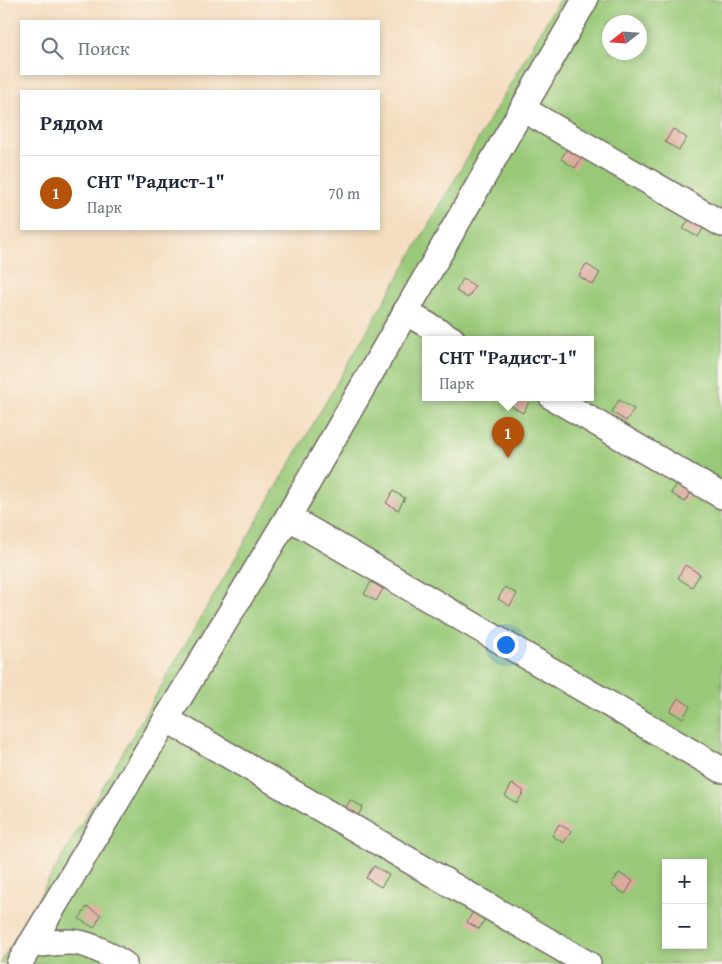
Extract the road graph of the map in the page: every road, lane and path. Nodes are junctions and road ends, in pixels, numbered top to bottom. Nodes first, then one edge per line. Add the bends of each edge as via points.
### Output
1 (585, 0) edge
2 (522, 109) junction
3 (722, 224) edge
4 (405, 312) junction
5 (447, 336) edge
6 (559, 401) edge
7 (722, 496) edge
8 (288, 517) junction
9 (166, 719) junction
10 (722, 770) edge
11 (24, 955) edge
12 (124, 964) edge
13 (588, 964) edge

1 - 2 street
2 - 3 street
2 - 4 street
4 - 5 street
4 - 8 street
6 - 7 street
8 - 9 street
8 - 10 street
9 - 11 street
9 - 13 street
11 - 12 street via 71,942 89,946

